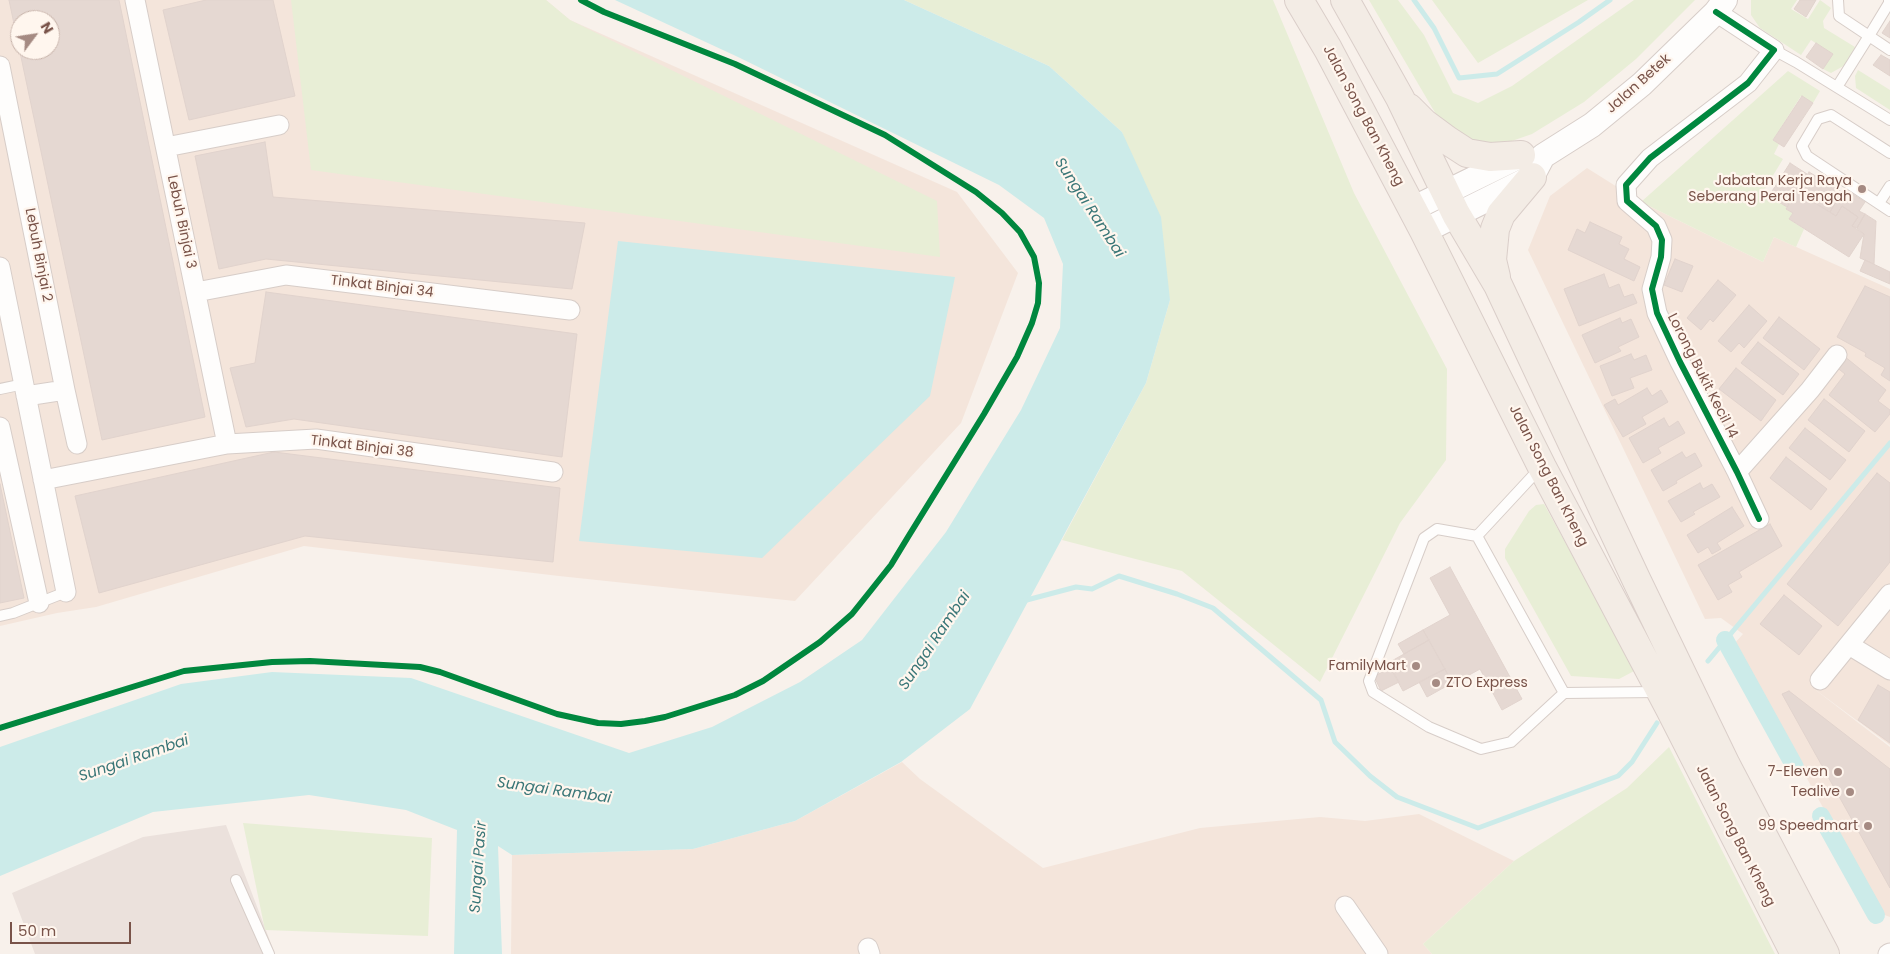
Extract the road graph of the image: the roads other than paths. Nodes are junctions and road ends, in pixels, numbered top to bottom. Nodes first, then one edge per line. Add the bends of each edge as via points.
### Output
1 (1299, 0) edge
2 (1345, 0) edge
3 (1838, 0) edge
4 (1888, 0) edge
5 (141, 1) edge
6 (1720, 6) edge
7 (1868, 36) junction
8 (1774, 50) junction
9 (1890, 50) edge
10 (0, 66) edge
11 (1837, 86) junction
12 (1400, 98) junction
13 (1890, 120) edge
14 (279, 125) dead end
15 (166, 147) junction
16 (1890, 153) edge
17 (1532, 162) junction
18 (1890, 186) edge
19 (1450, 203) junction
20 (1879, 203) junction
21 (1890, 211) edge
22 (1418, 220) junction
23 (0, 267) edge
24 (1498, 285) junction
25 (196, 292) junction
26 (570, 310) dead end
27 (1837, 355) dead end
28 (0, 389) edge
29 (25, 390) junction
30 (65, 390) junction
31 (0, 427) edge
32 (78, 444) dead end
33 (226, 444) junction
34 (1542, 467) junction
35 (553, 472) dead end
36 (1737, 472) junction
37 (43, 480) junction
38 (1759, 519) dead end
39 (1477, 536) junction
40 (66, 592) joint
41 (1890, 594) edge
42 (39, 603) junction
43 (0, 616) edge
44 (1849, 645) junction
45 (1890, 670) edge
46 (1820, 680) dead end
47 (1662, 692) junction
48 (1564, 693) junction
49 (236, 880) dead end
50 (1345, 906) dead end
51 (269, 954) edge
52 (1378, 954) edge
53 (1795, 954) edge
54 (1825, 954) edge

1 - 22 main road, Jalan Song Ban Kheng
2 - 12 main road, Jalan Song Ban Kheng
3 - 7 lane via 1838,16
4 - 7 lane
5 - 15 street, Lebuh Binjai 3
6 - 8 street
6 - 17 street, Jalan Betek via 1642,84 1592,125
7 - 9 lane
7 - 11 lane
8 - 11 lane
8 - 36 street, Lorong Bukit Kecil 14 via 1748,83 1650,158 1626,185 1627,201 1656,226 1662,240 1652,289 1657,313
10 - 30 street, Lebuh Binjai 2
11 - 13 lane
12 - 17 main road via 1424,123 1467,153
12 - 19 main road, Jalan Song Ban Kheng
14 - 15 street
15 - 25 street, Lebuh Binjai 3
16 - 20 lane via 1831,115 1818,119 1802,146 1807,156
17 - 19 street, Jalan Betek
17 - 24 main road via 1495,229 1492,260
18 - 20 lane
19 - 22 street, Jalan Betek
19 - 24 main road, Jalan Song Ban Kheng
20 - 21 lane
22 - 34 main road, Jalan Song Ban Kheng
23 - 29 street
24 - 54 main road, Jalan Song Ban Kheng via 1726,765
25 - 26 street, Tinkat Binjai 34 via 286,275
25 - 33 street, Lebuh Binjai 3
27 - 36 street
28 - 29 lane
29 - 30 street
29 - 37 street
30 - 32 street, Lebuh Binjai 2
31 - 42 street
33 - 35 street, Tinkat Binjai 38 via 316,439
33 - 37 street, Tinkat Binjai 38
34 - 39 lane
34 - 47 main road, Jalan Song Ban Kheng
36 - 38 street, Lorong Bukit Kecil 14
37 - 40 street
39 - 48 lane
39 - 48 lane via 1437,529 1424,538 1369,681 1373,692 1429,727 1481,749 1511,742
40 - 42 lane
41 - 44 street
42 - 43 lane
44 - 45 street
44 - 46 street
47 - 48 lane
47 - 53 main road, Jalan Song Ban Kheng
49 - 51 lane
50 - 52 street

